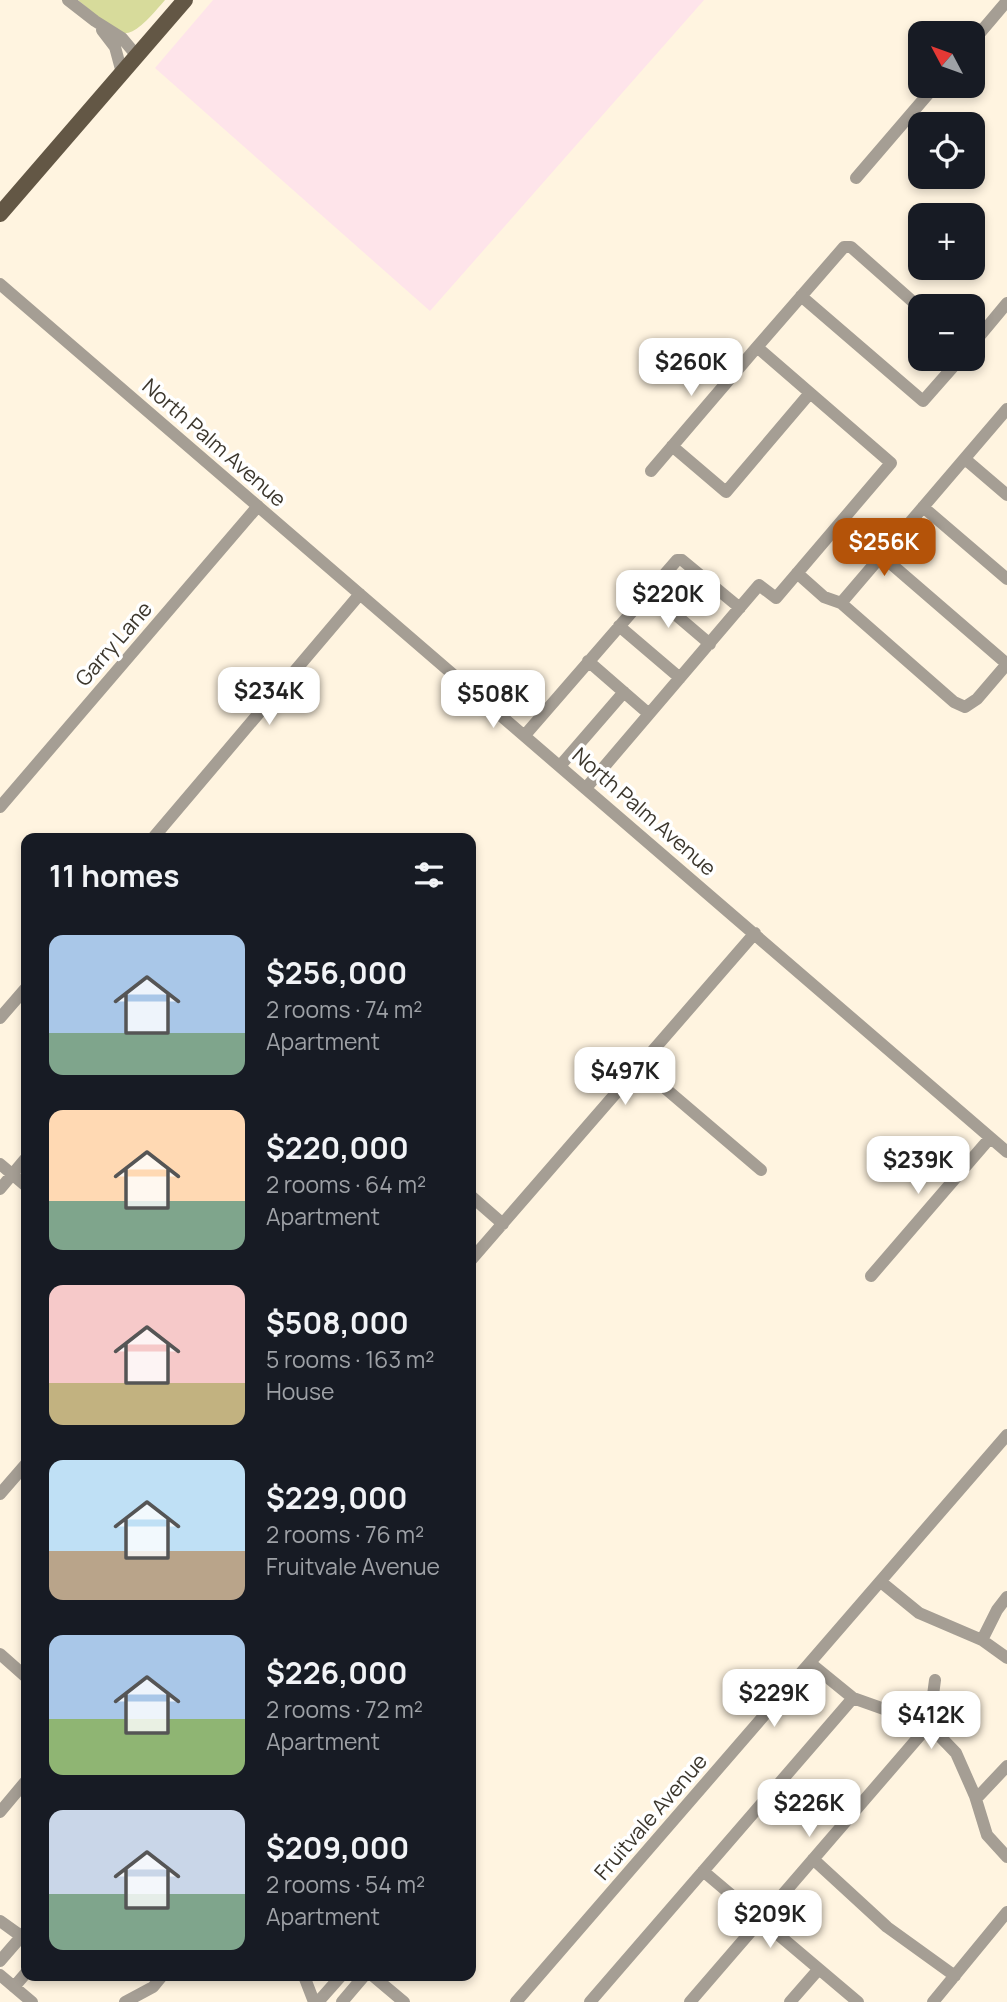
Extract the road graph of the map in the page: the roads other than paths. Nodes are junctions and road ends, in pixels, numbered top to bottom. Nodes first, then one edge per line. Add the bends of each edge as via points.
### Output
1 (68, 0) edge
2 (185, 0) edge
3 (1007, 1) edge
4 (95, 21) junction
5 (985, 27) edge
6 (137, 56) junction
7 (122, 73) junction
8 (925, 98) edge
9 (856, 178) dead end
10 (0, 214) edge
11 (0, 284) edge
12 (801, 296) junction
13 (908, 297) edge
14 (1007, 303) edge
15 (985, 330) edge
16 (757, 347) junction
17 (949, 371) edge
18 (810, 393) junction
19 (1007, 410) edge
20 (672, 446) junction
21 (965, 458) junction
22 (651, 471) dead end
23 (1007, 495) edge
24 (258, 506) junction
25 (923, 508) junction
26 (882, 556) junction
27 (797, 573) junction
28 (1007, 579) edge
29 (649, 592) junction
30 (360, 594) junction
31 (841, 603) junction
32 (740, 608) junction
33 (619, 626) junction
34 (710, 644) junction
35 (589, 661) junction
36 (1007, 664) edge
37 (680, 678) junction
38 (624, 692) junction
39 (649, 714) junction
40 (524, 735) junction
41 (561, 766) junction
42 (586, 788) junction
43 (0, 807) edge
44 (157, 833) edge
45 (755, 933) junction
46 (21, 994) edge
47 (0, 1018) edge
48 (639, 1066) junction
49 (990, 1138) junction
50 (1007, 1152) edge
51 (0, 1164) edge
52 (21, 1164) edge
53 (761, 1170) dead end
54 (12, 1174) junction
55 (21, 1182) edge
56 (0, 1189) edge
57 (476, 1201) edge
58 (502, 1224) junction
59 (476, 1254) edge
60 (871, 1276) dead end
61 (1007, 1434) edge
62 (21, 1470) edge
63 (0, 1494) edge
64 (881, 1582) junction
65 (1007, 1597) edge
66 (982, 1640) junction
67 (0, 1654) edge
68 (1007, 1658) edge
69 (810, 1663) junction
70 (21, 1673) edge
71 (935, 1680) dead end
72 (853, 1698) junction
73 (929, 1725) junction
74 (1007, 1766) edge
75 (21, 1788) edge
76 (976, 1799) junction
77 (0, 1812) edge
78 (1007, 1857) edge
79 (813, 1859) junction
80 (703, 1871) junction
81 (1007, 1912) edge
82 (761, 1920) junction
83 (0, 1921) edge
84 (21, 1932) edge
85 (21, 1937) edge
86 (0, 1961) edge
87 (818, 1970) junction
88 (0, 1975) edge
89 (955, 1976) junction
90 (21, 1979) edge
91 (158, 1981) edge
92 (306, 1981) edge
93 (336, 1981) edge
94 (360, 1981) edge
95 (379, 1981) edge
96 (14, 1987) junction
97 (331, 1987) junction
98 (343, 2001) edge
99 (33, 2002) edge
100 (125, 2002) edge
101 (316, 2002) edge
102 (404, 2002) edge
103 (516, 2002) edge
104 (590, 2002) edge
105 (690, 2002) edge
106 (790, 2002) edge
107 (858, 2002) edge
108 (933, 2002) edge

1 - 4 street
2 - 6 main road
3 - 5 street
4 - 6 street via 122,38
4 - 7 street via 115,47
6 - 7 main road
7 - 10 main road
8 - 9 street
11 - 24 street, North Palm Avenue
12 - 13 street via 844,247 851,247
12 - 16 street
12 - 17 street via 923,401
14 - 15 street
16 - 18 street
16 - 20 street
18 - 20 street via 726,492
18 - 27 street via 891,463
19 - 21 street
20 - 22 street
21 - 23 street
21 - 25 street
24 - 30 street, North Palm Avenue
24 - 43 street, Garry Lane
25 - 26 street
25 - 28 street
26 - 31 street
26 - 36 street
27 - 31 street via 824,597
27 - 32 street via 776,598 760,586
29 - 32 street via 682,559
29 - 33 street
29 - 34 street
30 - 40 street, North Palm Avenue
30 - 44 street
31 - 36 street via 954,702 965,706 977,699
32 - 34 street
33 - 35 street
33 - 37 street
34 - 37 street
35 - 38 street
35 - 40 street
37 - 39 street
38 - 39 street
38 - 41 street
39 - 42 street
40 - 41 street, North Palm Avenue
41 - 42 street, North Palm Avenue
42 - 45 street, North Palm Avenue
45 - 48 street
45 - 49 street, North Palm Avenue
46 - 47 street
48 - 53 street
48 - 58 street
49 - 50 street, North Palm Avenue
49 - 60 street
51 - 54 street
52 - 54 street
54 - 55 street
54 - 56 street
57 - 58 street
58 - 59 street
61 - 64 street, Fruitvale Avenue
62 - 63 street
64 - 66 street via 919,1613
64 - 69 street, Fruitvale Avenue
65 - 66 street
66 - 68 street
67 - 70 street
69 - 72 street
69 - 103 street, Fruitvale Avenue
71 - 73 street
72 - 73 street
72 - 80 street
73 - 76 street via 956,1753
73 - 79 street
74 - 76 street
75 - 77 street
76 - 78 street via 987,1835
79 - 82 street
79 - 89 street via 887,1927
80 - 82 street
80 - 104 street
81 - 89 street
82 - 87 street
82 - 105 street
83 - 84 street
85 - 86 street
87 - 106 street
87 - 107 street
88 - 96 street
89 - 108 street
90 - 96 street
91 - 100 street
92 - 101 street
93 - 97 street
94 - 98 street
95 - 102 street
96 - 99 street
97 - 98 street
97 - 101 street

